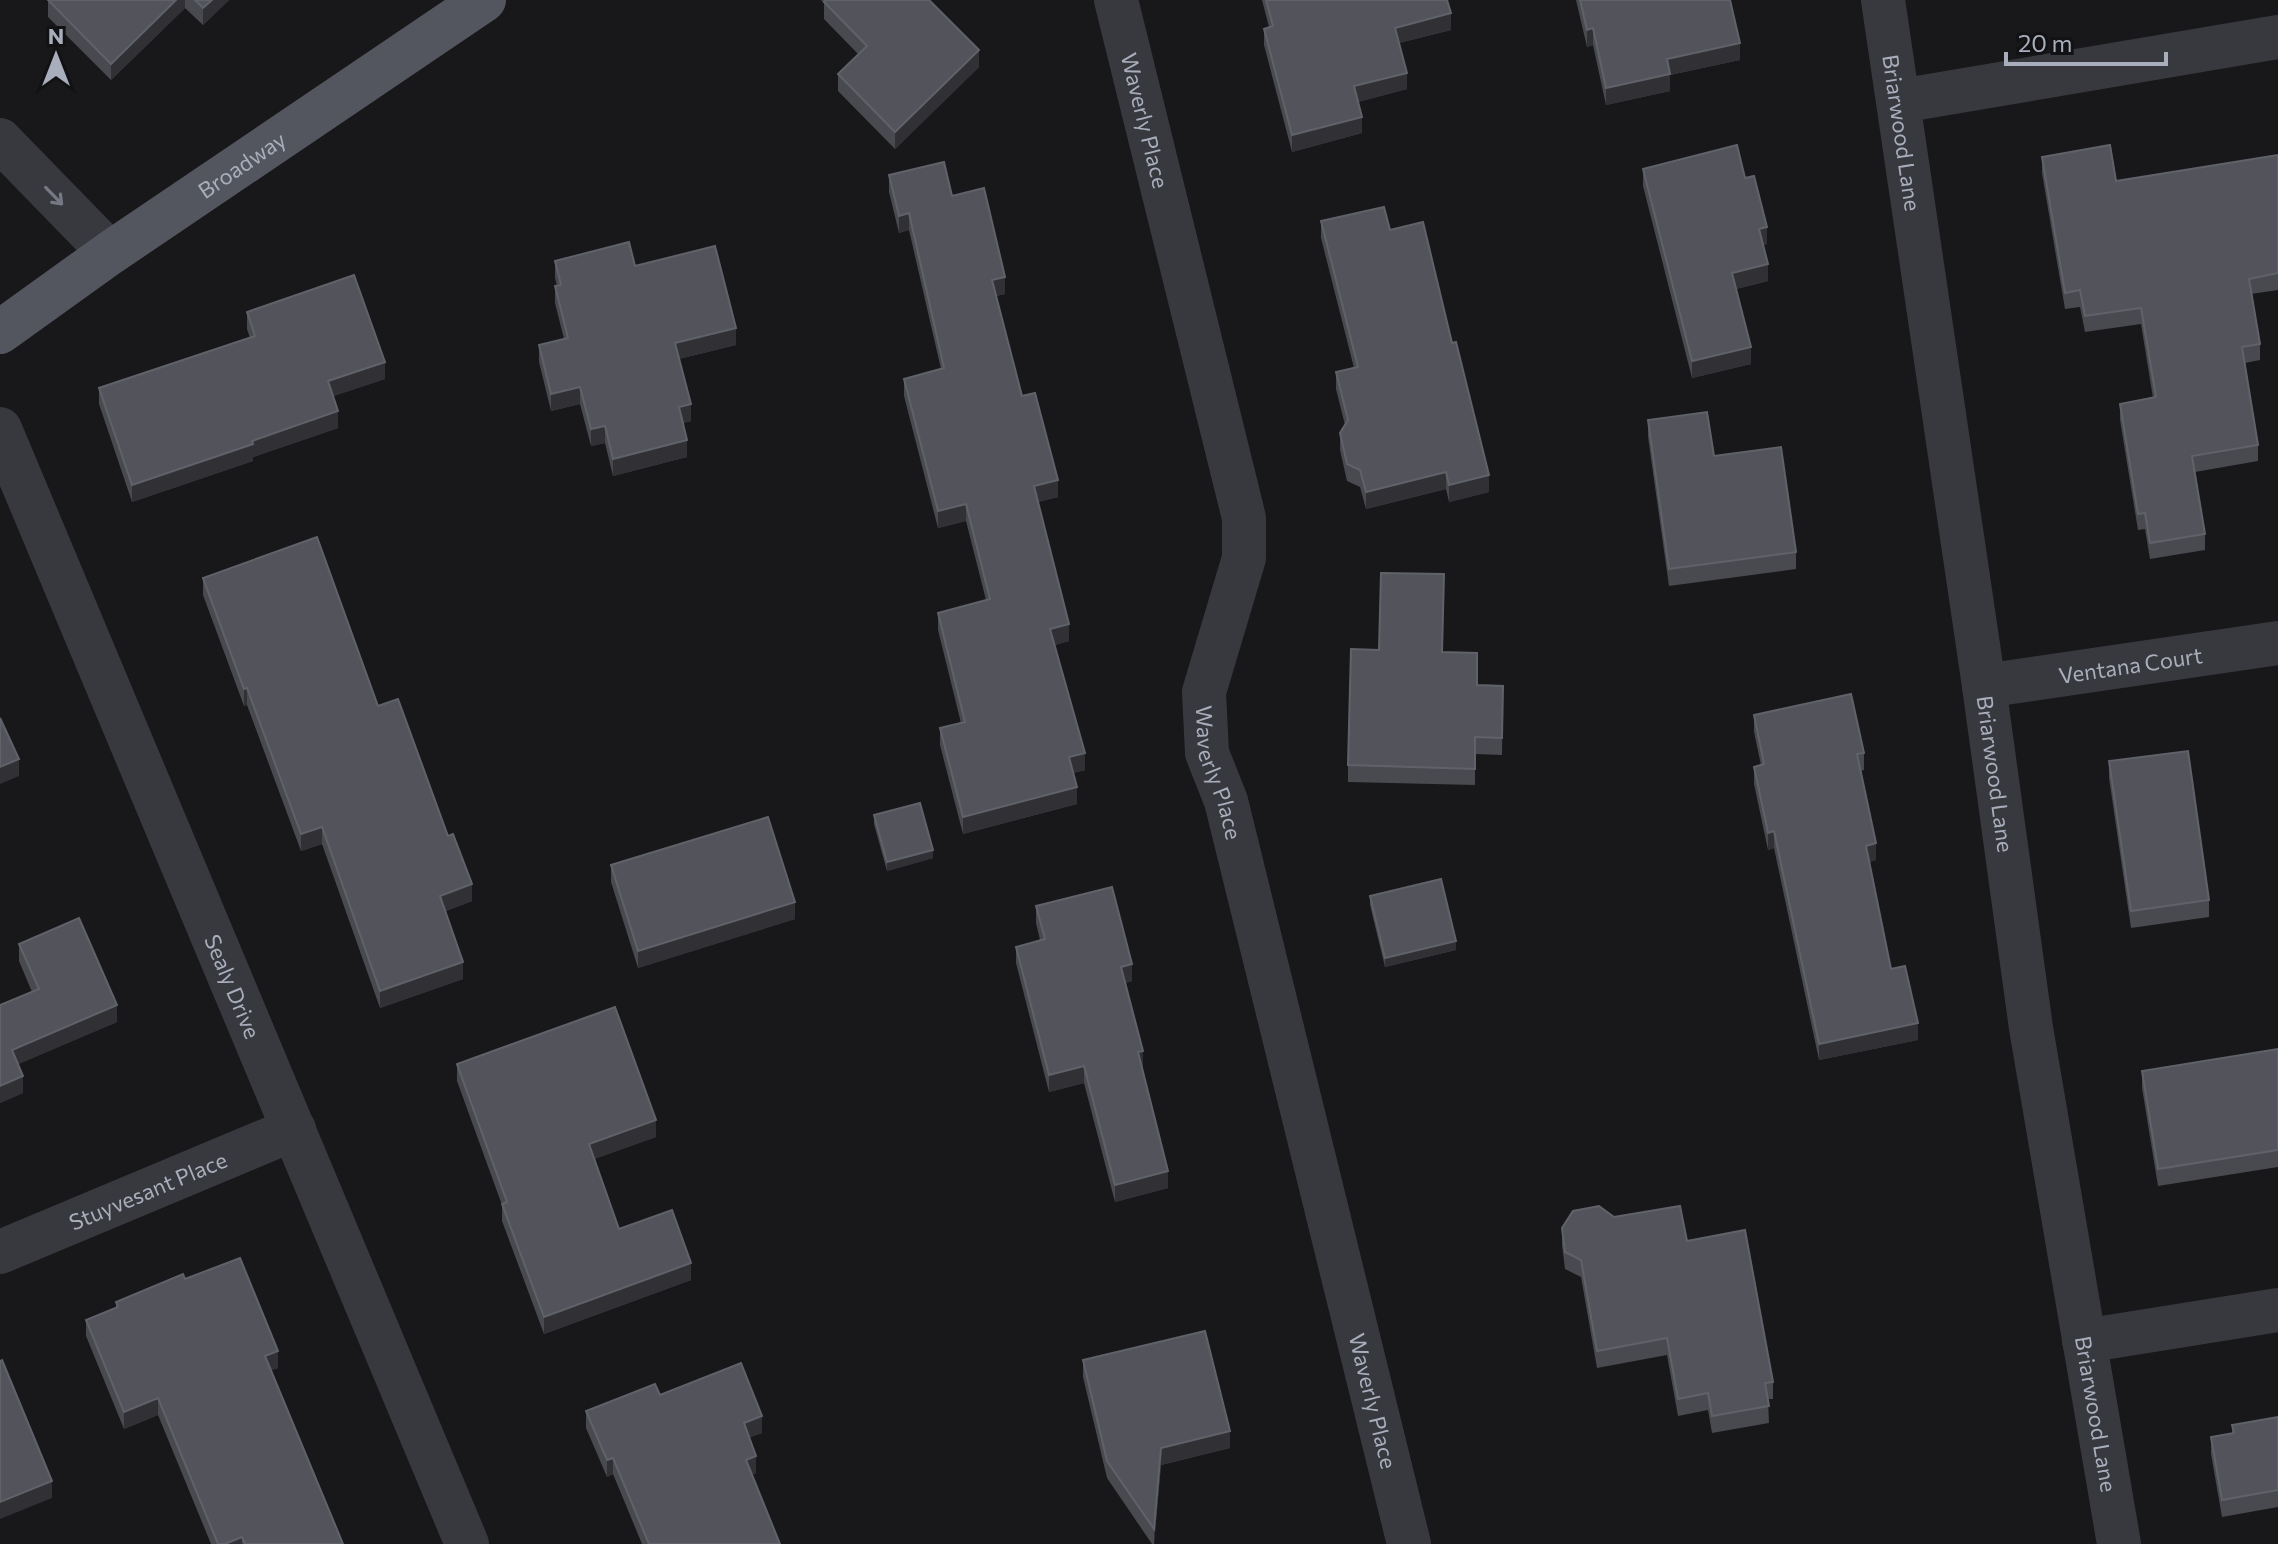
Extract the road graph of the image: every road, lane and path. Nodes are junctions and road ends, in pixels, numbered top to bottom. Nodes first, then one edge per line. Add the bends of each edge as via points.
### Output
1 (484, 0) edge
2 (1116, 0) edge
3 (1883, 0) edge
4 (2278, 37) edge
5 (1900, 101) junction
6 (0, 140) edge
7 (110, 253) junction
8 (0, 332) edge
9 (0, 429) edge
10 (2278, 643) edge
11 (1984, 686) junction
12 (294, 1129) junction
13 (0, 1252) edge
14 (2278, 1310) edge
15 (2084, 1341) junction
16 (467, 1544) edge
17 (1409, 1544) edge
18 (2119, 1544) edge

1 - 7 main road, Broadway
2 - 17 street, Waverly Place via 1244,518 1244,558 1204,692 1207,753 1226,801
3 - 5 street, Briarwood Lane
4 - 5 street
5 - 11 street, Briarwood Lane
6 -> 7 street
7 - 8 main road, Broadway
9 - 12 street, Sealy Drive
10 - 11 street, Ventana Court
11 - 15 street, Briarwood Lane via 2031,1028
12 - 13 street, Stuyvesant Place
12 - 16 street, Sealy Drive
14 - 15 street
15 - 18 street, Briarwood Lane

